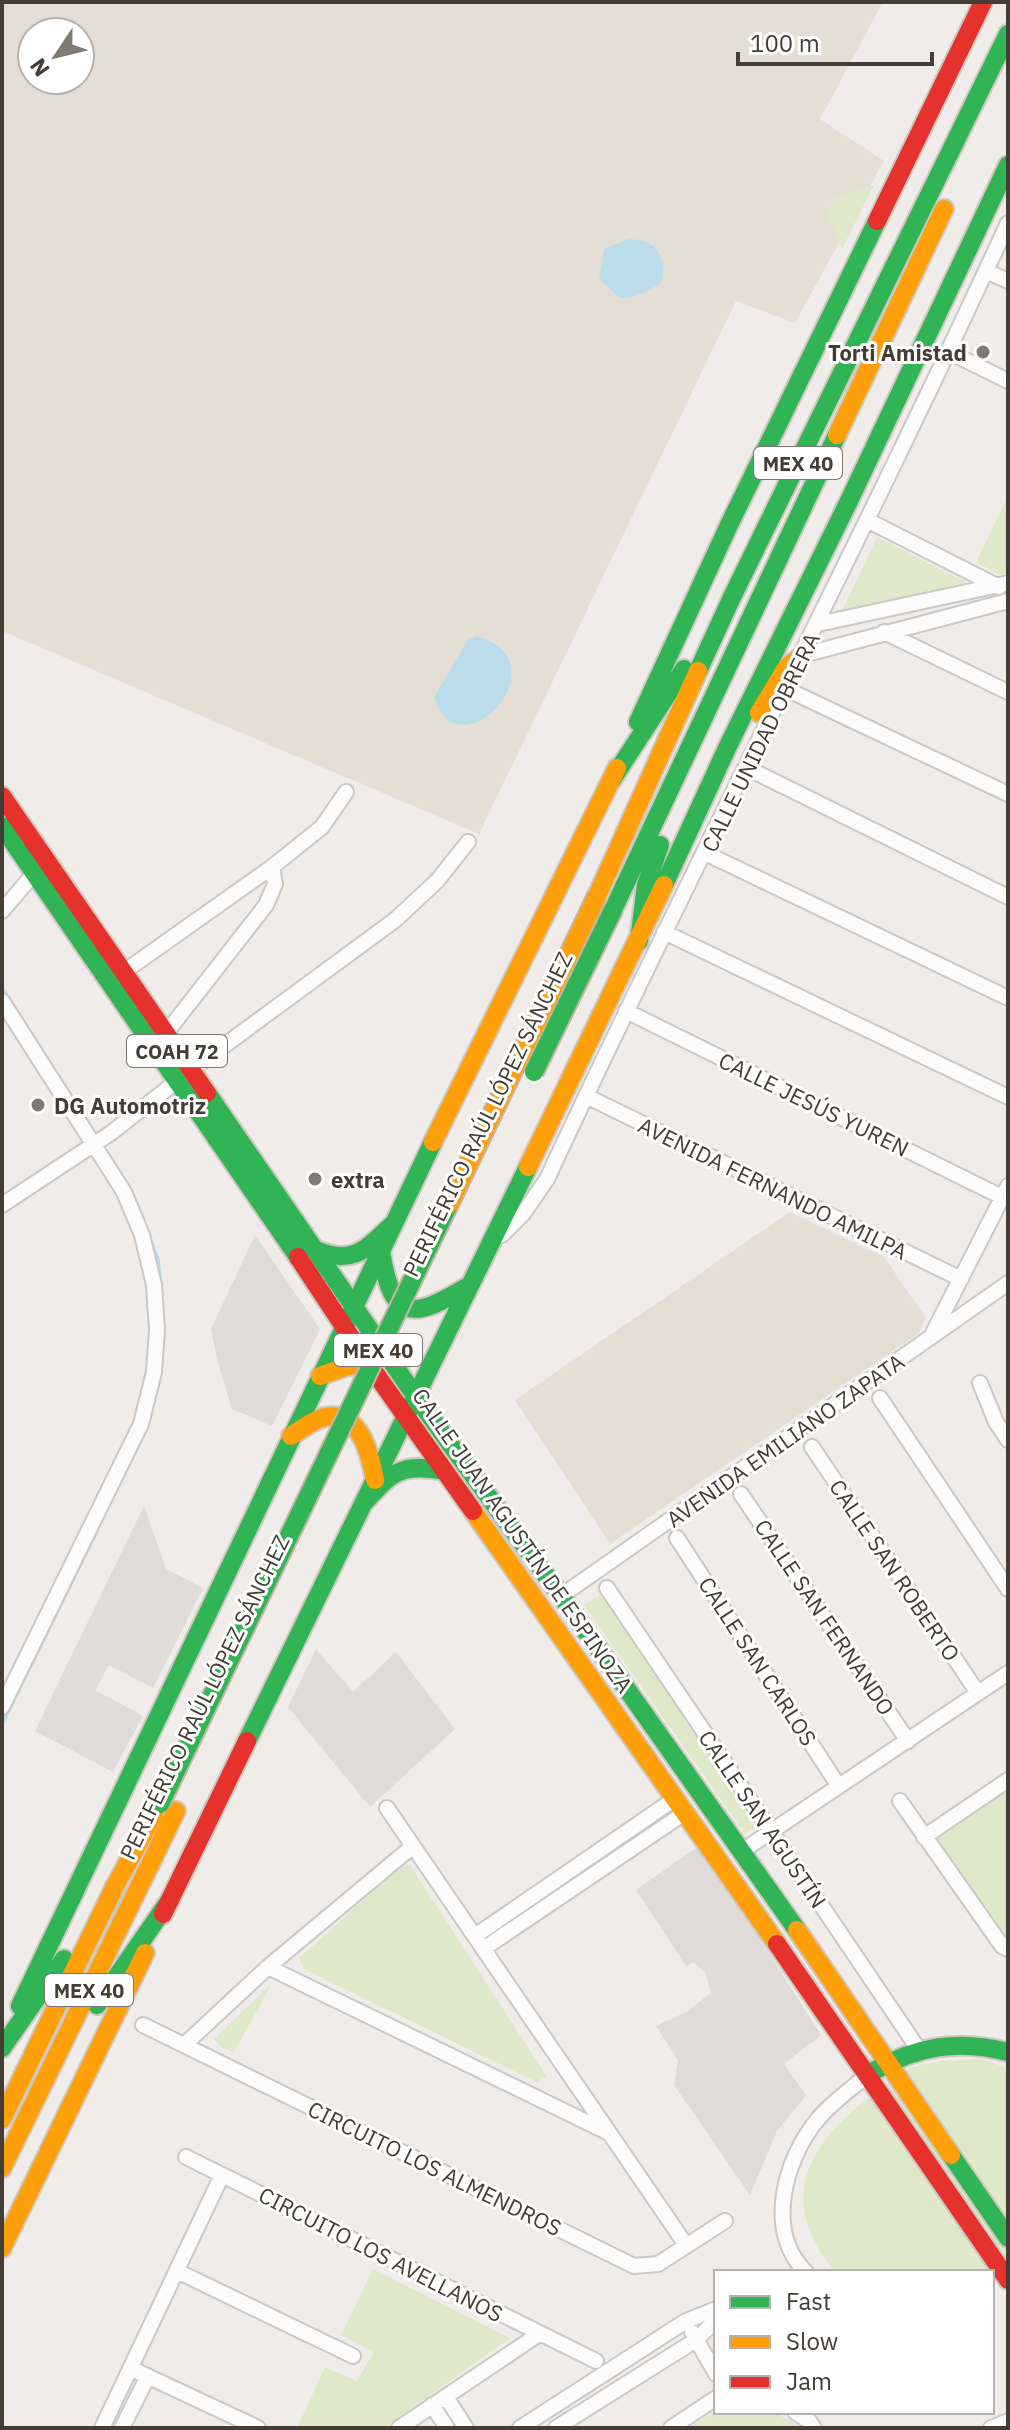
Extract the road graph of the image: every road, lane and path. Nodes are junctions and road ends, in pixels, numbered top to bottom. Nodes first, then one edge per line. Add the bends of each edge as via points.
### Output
1 (983, 2) edge
2 (1008, 34) edge
3 (1008, 165) edge
4 (952, 192) dead end
5 (1008, 223) edge
6 (986, 271) junction
7 (1008, 281) edge
8 (949, 352) junction
9 (1008, 381) edge
10 (867, 520) junction
11 (1004, 587) edge
12 (733, 595) junction
13 (1008, 601) edge
14 (818, 624) junction
15 (884, 632) junction
16 (803, 655) junction
17 (786, 689) junction
18 (1008, 692) edge
19 (709, 701) junction
20 (728, 746) junction
21 (747, 768) junction
22 (611, 781) junction
23 (346, 792) dead end
24 (1008, 794) edge
25 (2, 796) edge
26 (2, 826) edge
27 (468, 842) dead end
28 (705, 853) junction
29 (40, 866) junction
30 (272, 867) junction
31 (1008, 897) edge
32 (2, 911) edge
33 (664, 932) junction
34 (639, 941) junction
35 (116, 978) junction
36 (1008, 998) edge
37 (2, 1001) edge
38 (626, 1011) junction
39 (160, 1041) junction
40 (184, 1076) junction
41 (529, 1082) dead end
42 (586, 1096) junction
43 (1008, 1097) edge
44 (96, 1143) junction
45 (1005, 1192) edge
46 (2, 1205) edge
47 (394, 1223) junction
48 (490, 1246) junction
49 (316, 1250) junction
50 (381, 1250) junction
51 (961, 1279) junction
52 (432, 1283) dead end
53 (1008, 1283) edge
54 (470, 1285) junction
55 (354, 1304) junction
56 (344, 1326) junction
57 (930, 1338) junction
58 (368, 1363) junction
59 (320, 1376) junction
60 (980, 1383) dead end
61 (416, 1397) junction
62 (880, 1398) dead end
63 (406, 1417) junction
64 (291, 1436) junction
65 (1008, 1440) edge
66 (812, 1447) dead end
67 (444, 1471) junction
68 (375, 1480) junction
69 (741, 1494) dead end
70 (363, 1504) junction
71 (677, 1538) dead end
72 (525, 1585) junction
73 (607, 1588) dead end
74 (1008, 1589) edge
75 (561, 1596) junction
76 (562, 1638) junction
77 (1008, 1673) edge
78 (978, 1693) junction
79 (2, 1707) edge
80 (908, 1741) junction
81 (1008, 1780) edge
82 (838, 1785) junction
83 (900, 1801) dead end
84 (681, 1805) junction
85 (168, 1807) junction
86 (387, 1808) dead end
87 (771, 1831) junction
88 (924, 1837) junction
89 (413, 1846) junction
90 (742, 1851) junction
91 (115, 1886) junction
92 (170, 1900) junction
93 (479, 1942) junction
94 (1008, 1949) edge
95 (268, 1967) junction
96 (143, 2025) dead end
97 (184, 2045) junction
98 (2, 2046) edge
99 (919, 2050) junction
100 (1008, 2052) edge
101 (887, 2063) junction
102 (869, 2074) junction
103 (39, 2093) junction
104 (2, 2119) edge
105 (610, 2133) junction
106 (186, 2157) dead end
107 (2, 2168) edge
108 (222, 2175) junction
109 (725, 2221) dead end
110 (1008, 2238) edge
111 (686, 2245) junction
112 (2, 2248) edge
113 (798, 2270) edge
114 (177, 2271) junction
115 (1008, 2279) edge
116 (714, 2310) edge
117 (692, 2318) junction
118 (707, 2330) edge
119 (539, 2334) junction
120 (353, 2356) dead end
121 (596, 2361) dead end
122 (714, 2364) edge
123 (130, 2368) junction
124 (148, 2376) junction
125 (446, 2397) junction
126 (714, 2399) edge
127 (432, 2405) junction
128 (798, 2414) edge
129 (1008, 2421) edge
130 (102, 2428) edge
131 (122, 2428) edge
132 (258, 2428) edge
133 (399, 2428) edge
134 (447, 2428) edge
135 (466, 2428) edge
136 (520, 2428) edge
137 (556, 2428) edge
138 (671, 2428) edge
139 (814, 2428) edge
140 (991, 2428) edge

1 - 22 main road
2 - 12 main road, PERIFÉRICO RAÚL LÓPEZ SÁNCHEZ / MEX 40
3 - 20 main road
4 - 19 main road, PERIFÉRICO RAÚL LÓPEZ SÁNCHEZ / MEX 40
5 - 6 street, CALLE UNIDAD OBRERA
6 - 7 street
6 - 8 street, CALLE UNIDAD OBRERA
8 - 9 street
8 - 10 street, CALLE UNIDAD OBRERA
10 - 11 street
10 - 14 street, CALLE UNIDAD OBRERA
11 - 14 street
12 - 22 main road
12 - 85 main road, PERIFÉRICO RAÚL LÓPEZ SÁNCHEZ / MEX 40, bridge
13 - 15 street
14 - 16 street, CALLE UNIDAD OBRERA
15 - 16 street
15 - 18 street
16 - 17 street, CALLE UNIDAD OBRERA
16 - 20 main road via 786,668 756,719
17 - 21 street, CALLE UNIDAD OBRERA
17 - 24 street
19 - 34 main road via 646,885
19 - 41 main road, PERIFÉRICO RAÚL LÓPEZ SÁNCHEZ / MEX 40, bridge
20 - 34 main road
21 - 28 street, CALLE UNIDAD OBRERA
21 - 31 street
22 - 47 main road
23 - 30 street via 322,827
25 - 29 main road, CALLE JUAN AGUSTÍN DE ESPINOZA / COAH 72
26 - 29 main road, CALLE JUAN AGUSTÍN DE ESPINOZA / COAH 72
27 - 40 street via 437,881 395,920
28 - 33 street, CALLE UNIDAD OBRERA
28 - 36 street
29 - 32 street
29 - 35 main road, CALLE JUAN AGUSTÍN DE ESPINOZA / COAH 72
30 - 35 street
30 - 39 street via 275,884 269,900
33 - 38 street, CALLE UNIDAD OBRERA
33 - 43 street
34 - 48 main road
35 - 39 main road, CALLE JUAN AGUSTÍN DE ESPINOZA / COAH 72
37 - 44 street
38 - 42 street, CALLE UNIDAD OBRERA
38 - 45 street, CALLE JESÚS YUREN
39 - 40 main road, CALLE JUAN AGUSTÍN DE ESPINOZA / COAH 72
40 - 44 street
40 - 49 main road, CALLE JUAN AGUSTÍN DE ESPINOZA / COAH 72
40 - 56 main road, CALLE JUAN AGUSTÍN DE ESPINOZA / COAH 72
42 - 48 street, CALLE UNIDAD OBRERA via 537,1196
42 - 51 street, AVENIDA FERNANDO AMILPA
44 - 46 street
44 - 79 street via 142,1235 154,1285 154,1372 141,1424
45 - 51 street
47 - 49 main road via 366,1249 347,1258
47 - 50 main road
48 - 54 main road
49 - 55 main road, CALLE JUAN AGUSTÍN DE ESPINOZA / COAH 72
50 - 54 main road via 389,1293 405,1308 431,1308
50 - 55 main road
51 - 57 street
52 - 85 main road, PERIFÉRICO RAÚL LÓPEZ SÁNCHEZ / MEX 40
53 - 57 street, AVENIDA EMILIANO ZAPATA
54 - 61 main road
55 - 56 main road
55 - 61 main road, CALLE JUAN AGUSTÍN DE ESPINOZA / COAH 72
56 - 58 main road, CALLE JUAN AGUSTÍN DE ESPINOZA / COAH 72
56 - 59 main road
57 - 75 street, AVENIDA EMILIANO ZAPATA
58 - 59 main road
58 - 63 main road, CALLE JUAN AGUSTÍN DE ESPINOZA / COAH 72
59 - 64 main road
60 - 65 street
61 - 63 main road
61 - 75 main road, CALLE JUAN AGUSTÍN DE ESPINOZA
62 - 74 street
63 - 67 main road, CALLE JUAN AGUSTÍN DE ESPINOZA
63 - 68 main road
64 - 68 main road via 323,1418 351,1424 367,1446
64 - 98 main road
66 - 78 street, CALLE SAN ROBERTO
67 - 70 main road via 419,1465 401,1469
67 - 72 main road, CALLE JUAN AGUSTÍN DE ESPINOZA
68 - 70 main road
69 - 80 street, CALLE SAN FERNANDO
70 - 92 main road
71 - 82 street, CALLE SAN CARLOS
72 - 75 main road
72 - 76 main road, CALLE JUAN AGUSTÍN DE ESPINOZA
73 - 87 street, CALLE SAN AGUSTÍN
75 - 76 main road
75 - 90 main road, CALLE JUAN AGUSTÍN DE ESPINOZA
76 - 84 main road, CALLE JUAN AGUSTÍN DE ESPINOZA
77 - 78 street
78 - 80 street
80 - 82 street
81 - 88 street
82 - 87 street
83 - 88 street
84 - 93 street
84 - 102 main road, CALLE JUAN AGUSTÍN DE ESPINOZA
85 - 91 main road, PERIFÉRICO RAÚL LÓPEZ SÁNCHEZ / MEX 40
85 - 103 main road, PERIFÉRICO RAÚL LÓPEZ SÁNCHEZ / MEX 40
86 - 89 street
87 - 90 street
87 - 99 street, CALLE SAN AGUSTÍN
88 - 94 street
89 - 93 street
89 - 95 street
90 - 101 main road, CALLE JUAN AGUSTÍN DE ESPINOZA
91 - 98 main road
91 - 104 main road, PERIFÉRICO RAÚL LÓPEZ SÁNCHEZ / MEX 40
92 - 103 main road
92 - 112 main road
93 - 105 street
95 - 97 street
95 - 105 street
96 - 97 street, CIRCUITO LOS ALMENDROS
97 - 111 street, CIRCUITO LOS ALMENDROS via 634,2266 658,2264
99 - 100 main road via 970,2044
99 - 101 main road
101 - 102 main road
101 - 110 main road, CALLE JUAN AGUSTÍN DE ESPINOZA
102 - 113 street via 817,2120 790,2168 783,2223
102 - 115 main road, CALLE JUAN AGUSTÍN DE ESPINOZA
103 - 107 main road, PERIFÉRICO RAÚL LÓPEZ SÁNCHEZ / MEX 40
105 - 111 street
106 - 108 street, CIRCUITO LOS AVELLANOS
108 - 114 street
108 - 119 street, CIRCUITO LOS AVELLANOS
109 - 111 street, CIRCUITO LOS ALMENDROS
114 - 120 street
114 - 123 street
116 - 117 street
117 - 118 street
117 - 136 street
118 - 122 street
118 - 137 street
119 - 121 street, CIRCUITO LOS AVELLANOS
119 - 125 street, CIRCUITO LOS AVELLANOS
123 - 124 street
123 - 130 street
124 - 131 street
124 - 132 street
125 - 127 street, CIRCUITO LOS AVELLANOS
125 - 135 street
126 - 138 street
127 - 133 street, CIRCUITO LOS AVELLANOS
127 - 134 street
128 - 139 street
129 - 140 street

